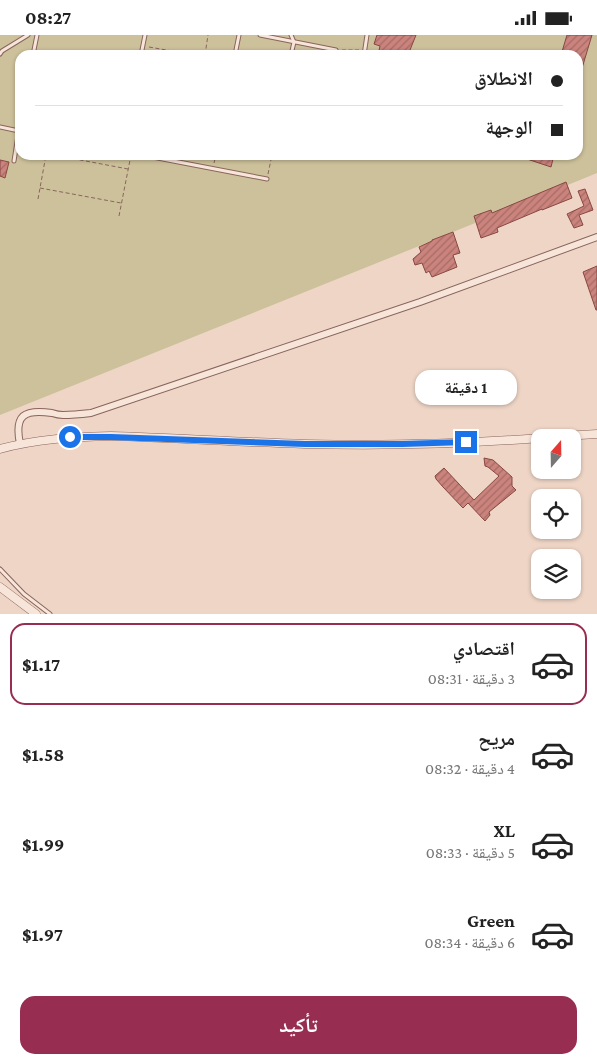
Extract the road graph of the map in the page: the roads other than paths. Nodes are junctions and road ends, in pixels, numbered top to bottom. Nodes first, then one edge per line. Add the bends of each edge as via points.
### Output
1 (28, 35) edge
2 (36, 35) edge
3 (145, 35) edge
4 (239, 35) edge
5 (260, 35) edge
6 (291, 35) edge
7 (367, 35) edge
8 (294, 41) junction
9 (34, 50) edge
10 (142, 50) edge
11 (236, 50) edge
12 (292, 50) edge
13 (336, 50) edge
14 (364, 50) edge
15 (0, 54) edge
16 (0, 127) edge
17 (15, 130) edge
18 (15, 155) edge
19 (167, 160) edge
20 (14, 161) dead end
21 (267, 179) road end
22 (597, 237) edge
23 (597, 434) edge
24 (581, 435) edge
25 (531, 438) edge
26 (20, 444) junction
27 (0, 449) edge
28 (0, 569) edge
29 (0, 587) edge
30 (36, 614) edge
31 (50, 614) edge

1 - 15 lane
2 - 9 lane
3 - 10 lane
4 - 11 lane
5 - 8 lane
6 - 8 lane
7 - 14 lane
8 - 12 lane
8 - 13 lane
16 - 17 lane
18 - 20 lane
19 - 21 lane
22 - 26 street via 420,303 91,413 33,412 24,415 18,424
23 - 24 street
25 - 26 street via 305,444 91,437
26 - 27 street
28 - 31 lane via 24,594
29 - 30 street

